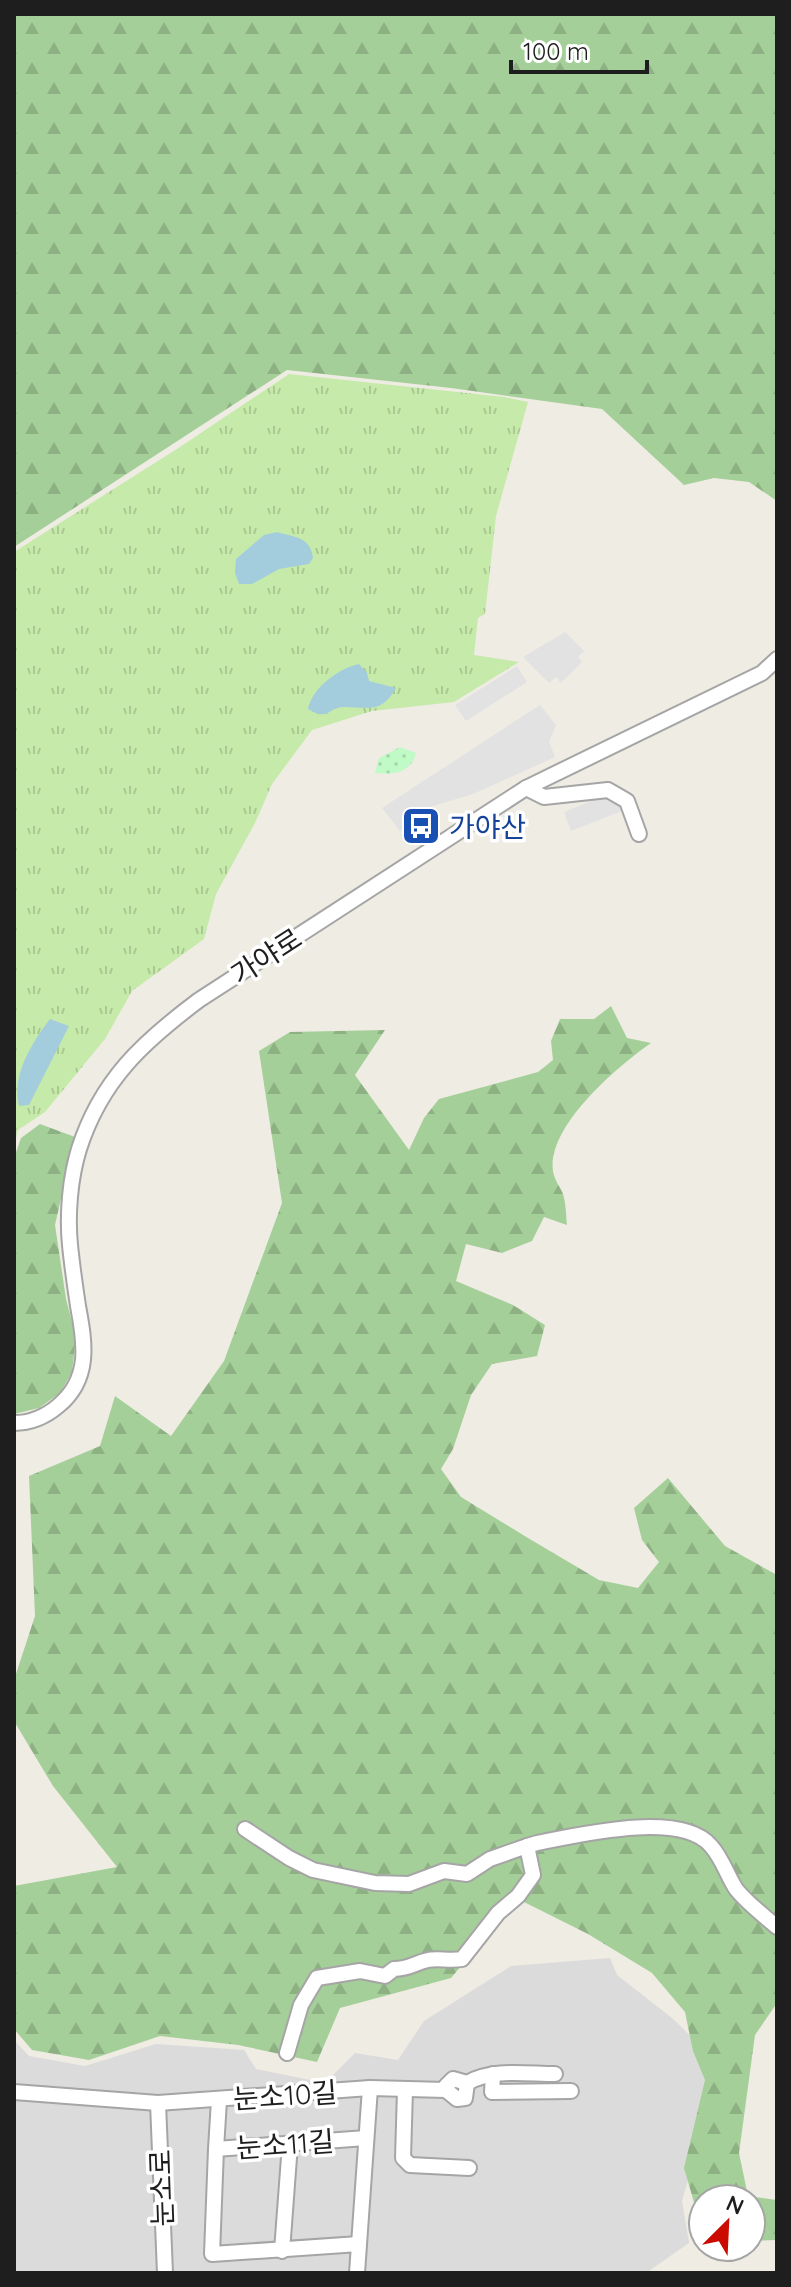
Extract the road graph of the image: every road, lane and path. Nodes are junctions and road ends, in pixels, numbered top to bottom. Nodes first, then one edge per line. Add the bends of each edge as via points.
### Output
1 (777, 659) edge
2 (526, 788) junction
3 (639, 834) dead end
4 (14, 1423) edge
5 (245, 1829) dead end
6 (527, 1846) junction
7 (777, 1927) edge
8 (287, 2053) dead end
9 (493, 2074) junction
10 (555, 2074) dead end
11 (370, 2088) junction
12 (405, 2090) junction
13 (571, 2091) dead end
14 (14, 2092) edge
15 (219, 2100) junction
16 (158, 2103) junction
17 (366, 2138) junction
18 (290, 2144) junction
19 (216, 2149) junction
20 (469, 2168) dead end
21 (359, 2244) junction
22 (282, 2251) junction
23 (165, 2273) edge
24 (357, 2273) edge

1 - 2 street, 가야로 via 762,673
2 - 3 street via 544,797 608,790 627,801
2 - 4 street, 가야로 via 199,1000 153,1034 116,1074 79,1148 71,1193 70,1242 84,1330 82,1373 71,1395 48,1415
5 - 6 street via 313,1870 375,1883 409,1884 444,1871 467,1874
6 - 7 street via 613,1829 659,1827 699,1834 713,1847 737,1889
6 - 8 street via 533,1875 462,1959 430,1959 385,1976 360,1971 317,1978 301,2005
9 - 10 street
9 - 12 street via 467,2083 465,2098 457,2099 446,2090
9 - 13 street via 492,2092
11 - 12 street
11 - 15 street, 눈소10길
11 - 17 street, 눈소10길
12 - 20 street via 403,2158 410,2165
14 - 16 street, 눈소10길
15 - 16 street, 눈소10길
15 - 19 street
16 - 23 street, 눈소로
17 - 18 street, 눈소11길
17 - 21 street, 눈소10길
18 - 19 street, 눈소11길
18 - 22 street
19 - 22 street, 눈소11길 via 212,2254
21 - 22 street, 눈소11길
21 - 24 street, 눈소10길

